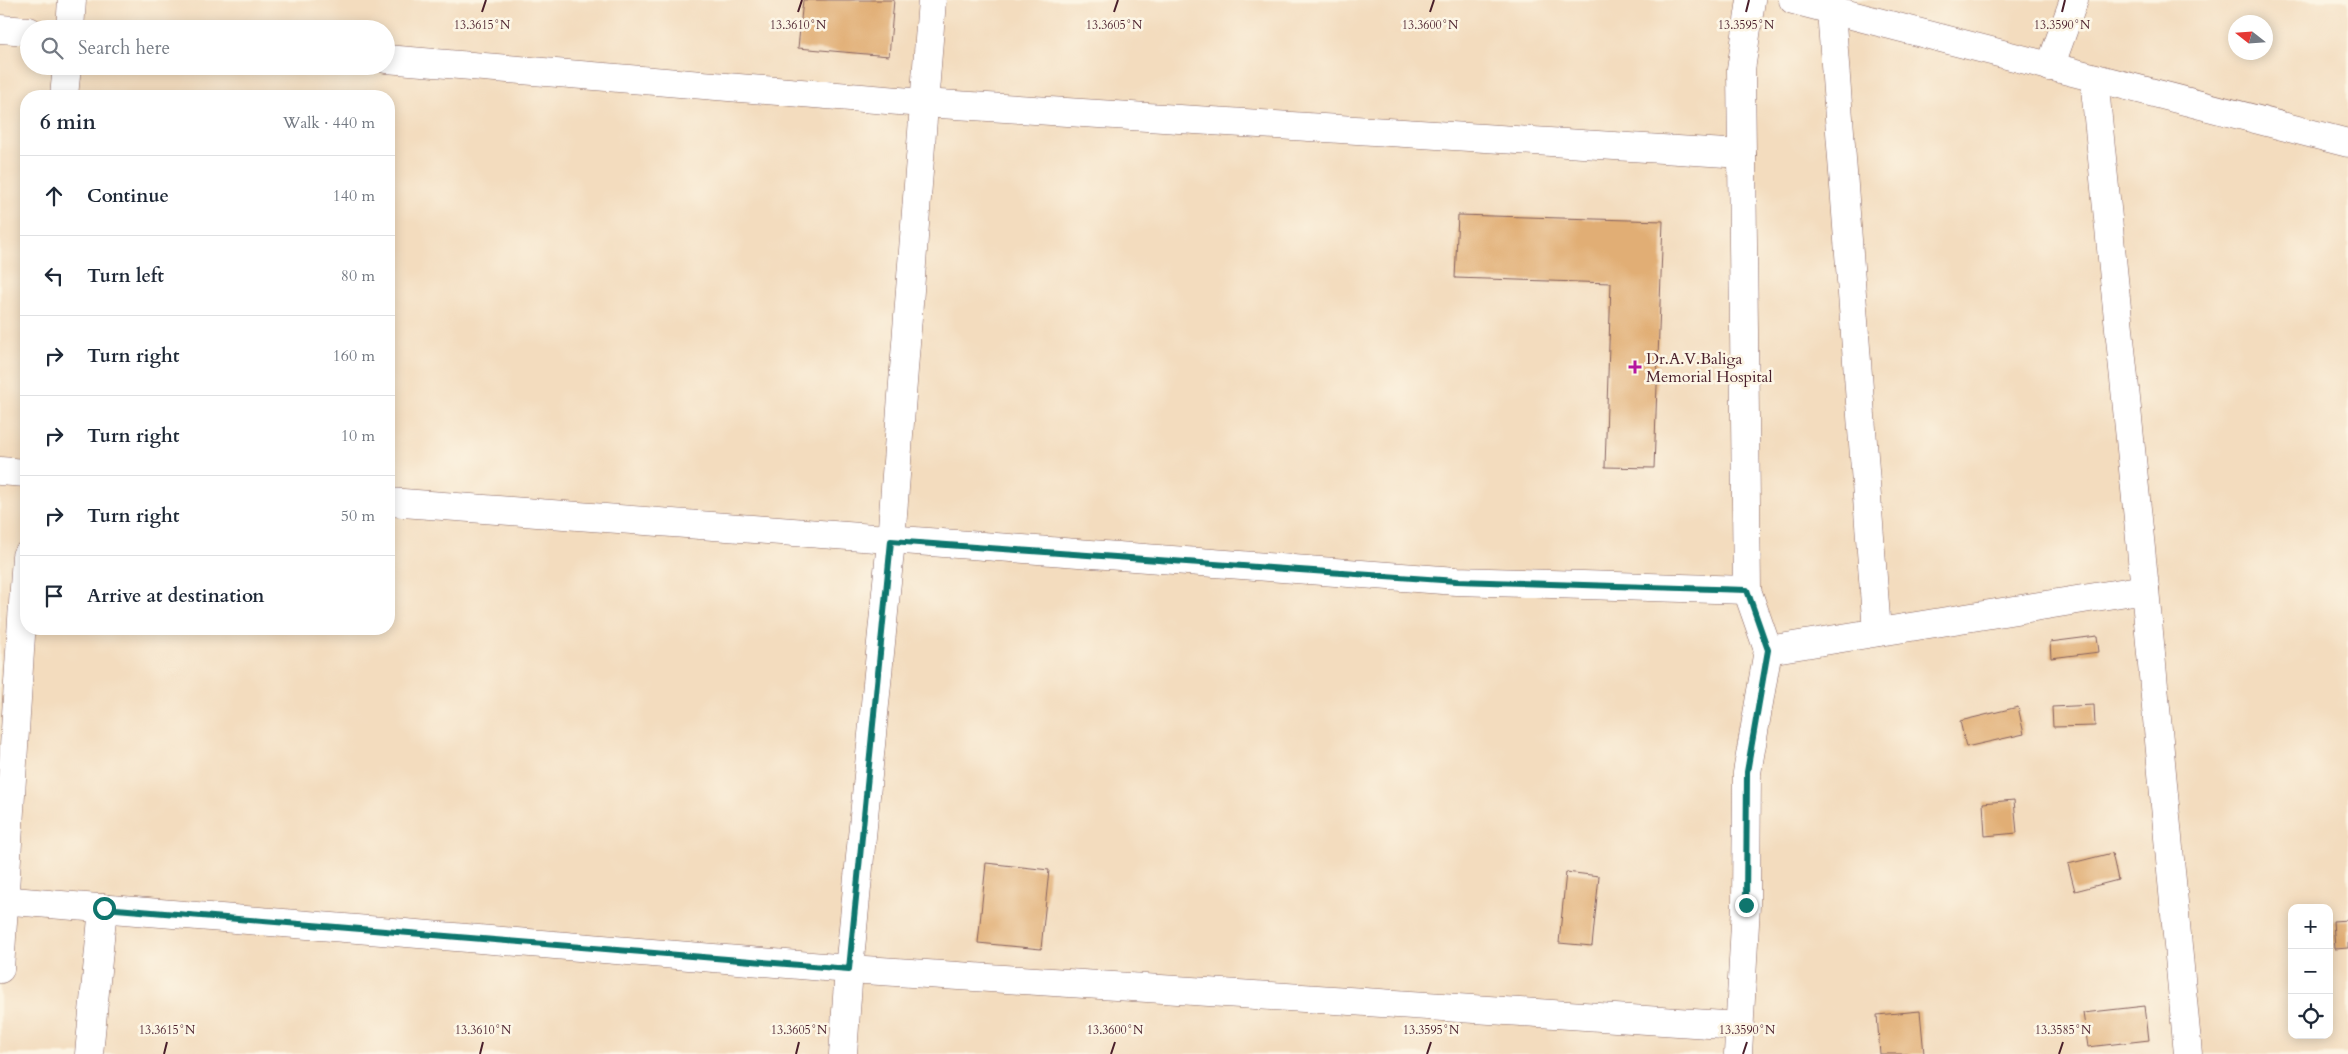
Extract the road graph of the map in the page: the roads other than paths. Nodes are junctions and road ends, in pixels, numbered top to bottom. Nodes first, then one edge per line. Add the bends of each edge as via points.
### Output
1 (72, 0) edge
2 (932, 0) edge
3 (1751, 0) edge
4 (1793, 0) edge
5 (2074, 0) edge
6 (1831, 10) junction
7 (71, 20) edge
8 (0, 29) edge
9 (20, 30) edge
10 (395, 60) edge
11 (2050, 67) junction
12 (66, 75) edge
13 (2094, 78) junction
14 (65, 90) edge
15 (923, 103) junction
16 (2348, 143) edge
17 (1742, 154) junction
18 (0, 471) edge
19 (20, 473) edge
20 (395, 502) edge
21 (891, 541) junction
22 (2145, 589) junction
23 (1747, 590) junction
24 (1877, 632) junction
25 (20, 635) edge
26 (1768, 650) junction
27 (2, 900) edge
28 (104, 908) junction
29 (0, 969) edge
30 (849, 969) junction
31 (1740, 1026) junction
32 (89, 1054) edge
33 (844, 1054) edge
34 (1738, 1054) edge
35 (2188, 1054) edge

1 - 7 street
2 - 15 street
3 - 17 street via 1741,70
4 - 6 street
5 - 11 street
6 - 11 street
6 - 24 street
8 - 9 street
10 - 15 street
11 - 13 street
12 - 14 street
13 - 16 street
13 - 22 street
15 - 17 street
15 - 21 street
17 - 23 street
18 - 19 street
20 - 21 street
21 - 23 street via 1456,581
21 - 30 street
22 - 24 street
22 - 35 street
23 - 26 street
24 - 26 street
25 - 27 street
26 - 31 street via 1747,772 1746,905
27 - 28 street
27 - 29 street
28 - 30 street
28 - 32 street
30 - 31 street
30 - 33 street
31 - 34 street

